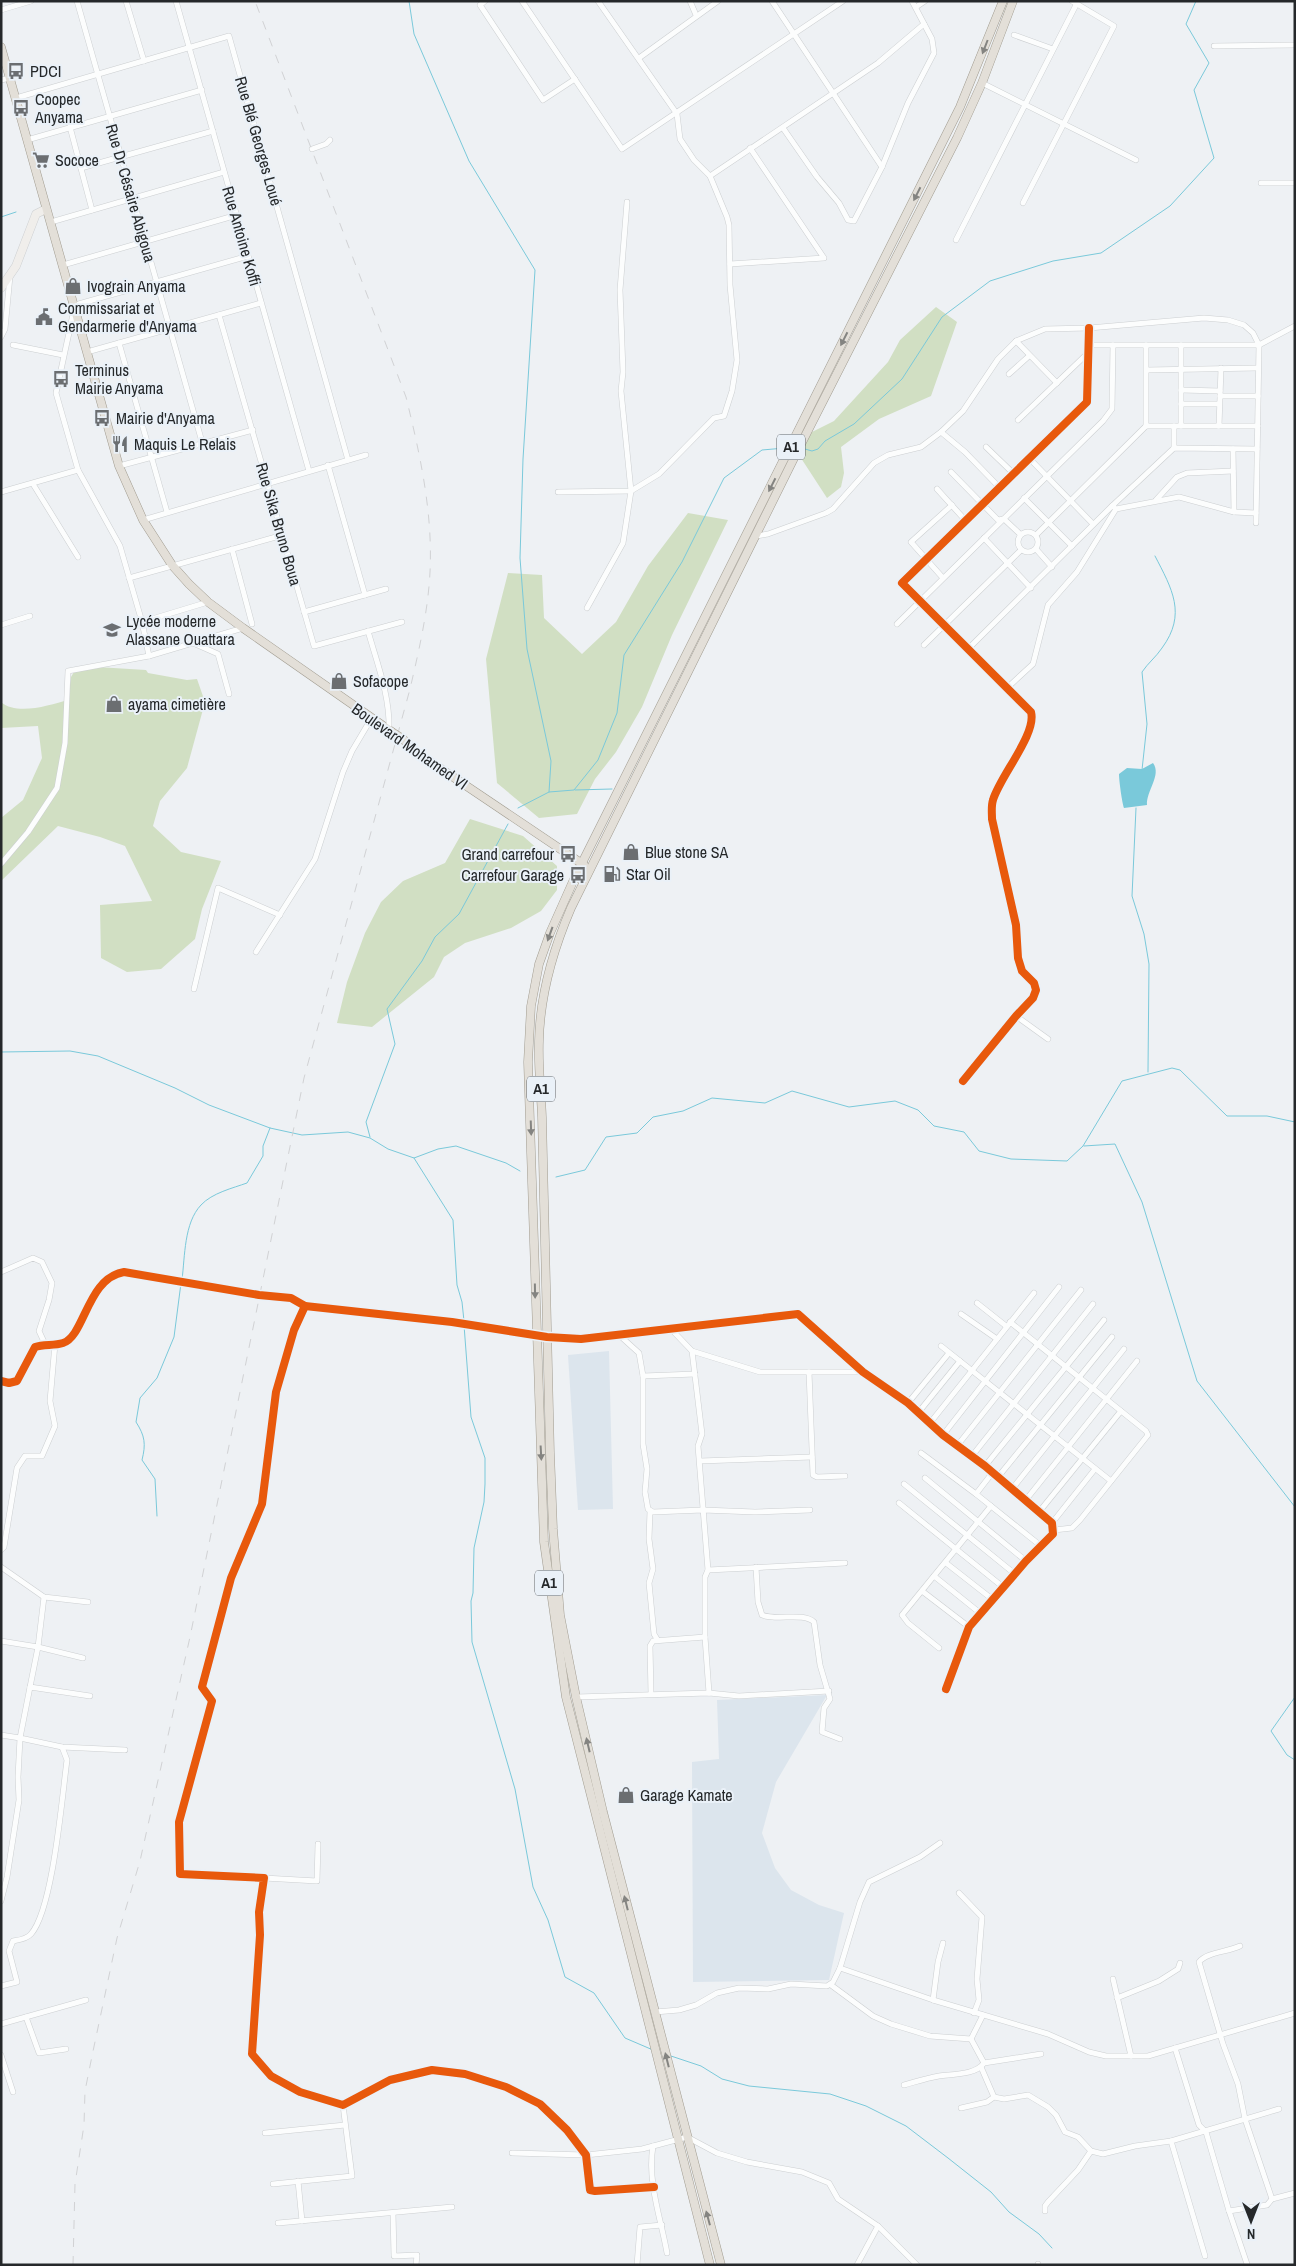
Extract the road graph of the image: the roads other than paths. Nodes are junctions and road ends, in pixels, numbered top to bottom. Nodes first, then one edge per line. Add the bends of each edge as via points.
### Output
1 (31, 1) edge
2 (77, 1) edge
3 (126, 1) edge
4 (176, 1) edge
5 (485, 1) edge
6 (522, 1) edge
7 (598, 1) edge
8 (690, 1) edge
9 (718, 1) edge
10 (772, 1) edge
11 (843, 1) edge
12 (912, 1) edge
13 (925, 1) edge
14 (1003, 1) edge
15 (1013, 1) edge
16 (1075, 2) edge
17 (916, 7) junction
18 (1, 10) edge
19 (696, 15) junction
20 (924, 24) junction
21 (792, 34) junction
22 (1014, 35) dead end
23 (1295, 45) edge
24 (1214, 46) dead end
25 (190, 48) junction
26 (2, 49) edge
27 (1053, 49) junction
28 (639, 58) junction
29 (144, 61) junction
30 (98, 75) junction
31 (10, 78) junction
32 (575, 79) junction
33 (1, 80) edge
34 (982, 83) junction
35 (202, 90) junction
36 (833, 94) junction
37 (16, 98) junction
38 (1025, 104) junction
39 (677, 114) junction
40 (109, 116) junction
41 (1064, 124) junction
42 (70, 127) junction
43 (783, 128) junction
44 (213, 131) junction
45 (26, 140) junction
46 (330, 140) dead end
47 (750, 148) junction
48 (312, 149) dead end
49 (121, 157) junction
50 (1136, 160) dead end
51 (882, 167) junction
52 (82, 168) junction
53 (224, 172) junction
54 (710, 176) junction
55 (1262, 183) dead end
56 (1295, 183) edge
57 (133, 199) junction
58 (627, 202) dead end
59 (1023, 203) dead end
60 (46, 209) junction
61 (92, 210) junction
62 (237, 215) junction
63 (51, 222) junction
64 (956, 240) dead end
65 (146, 242) junction
66 (248, 256) junction
67 (730, 264) junction
68 (63, 265) junction
69 (11, 275) junction
70 (157, 281) junction
71 (1, 288) edge
72 (261, 303) junction
73 (75, 305) junction
74 (219, 315) junction
75 (1295, 326) edge
76 (170, 328) junction
77 (1089, 328) junction
78 (1, 337) edge
79 (1016, 341) junction
80 (119, 343) junction
81 (14, 345) dead end
82 (1090, 345) junction
83 (1113, 345) junction
84 (1146, 345) junction
85 (1181, 345) junction
86 (1259, 345) junction
87 (87, 352) junction
88 (1089, 352) junction
89 (63, 355) junction
90 (1029, 356) junction
91 (1221, 368) junction
92 (1257, 368) junction
93 (1182, 369) junction
94 (1147, 370) junction
95 (1010, 374) dead end
96 (1057, 383) junction
97 (1181, 390) junction
98 (1220, 394) junction
99 (1258, 396) junction
100 (1181, 404) junction
101 (1220, 404) junction
102 (1018, 420) dead end
103 (1146, 426) junction
104 (1174, 426) junction
105 (1181, 426) junction
106 (1219, 426) junction
107 (1258, 426) junction
108 (253, 430) junction
109 (941, 432) junction
110 (202, 442) junction
111 (986, 447) dead end
112 (1174, 448) junction
113 (1233, 449) junction
114 (1257, 449) junction
115 (366, 455) dead end
116 (151, 457) junction
117 (1030, 459) junction
118 (348, 460) junction
119 (328, 465) junction
120 (119, 466) junction
121 (78, 470) junction
122 (309, 471) junction
123 (1233, 471) junction
124 (951, 472) dead end
125 (1014, 474) junction
126 (1046, 475) junction
127 (33, 484) junction
128 (267, 484) junction
129 (1000, 488) junction
130 (937, 489) dead end
131 (631, 491) junction
132 (1, 492) edge
133 (558, 492) dead end
134 (1024, 498) junction
135 (1070, 500) junction
136 (1156, 501) junction
137 (952, 505) junction
138 (982, 505) junction
139 (1114, 507) junction
140 (167, 512) junction
141 (1234, 512) junction
142 (1256, 513) junction
143 (1004, 519) junction
144 (142, 520) junction
145 (966, 522) junction
146 (1048, 522) junction
147 (1256, 522) dead end
148 (1093, 524) junction
149 (1020, 534) junction
150 (283, 535) junction
151 (1036, 535) junction
152 (756, 536) junction
153 (984, 538) junction
154 (1072, 546) junction
155 (232, 549) junction
156 (1036, 549) junction
157 (1021, 550) junction
158 (78, 558) dead end
159 (926, 561) junction
160 (1007, 563) junction
161 (172, 565) junction
162 (1052, 567) junction
163 (129, 578) junction
164 (944, 578) junction
165 (1031, 588) junction
166 (386, 589) dead end
167 (365, 595) junction
168 (920, 601) junction
169 (208, 602) junction
170 (587, 608) dead end
171 (304, 612) junction
172 (30, 616) dead end
173 (142, 622) junction
174 (402, 622) dead end
175 (252, 624) dead end
176 (897, 624) dead end
177 (1, 625) edge
178 (945, 626) junction
179 (242, 628) junction
180 (368, 631) junction
181 (193, 643) junction
182 (924, 645) dead end
183 (969, 648) junction
184 (149, 656) junction
185 (1007, 688) junction
186 (229, 694) dead end
187 (371, 719) junction
188 (391, 731) junction
189 (581, 863) junction
190 (1, 864) edge
191 (590, 868) junction
192 (280, 915) junction
193 (256, 952) dead end
194 (194, 989) dead end
195 (1016, 1016) junction
196 (1048, 1039) dead end
197 (963, 1081) dead end
198 (1, 1272) edge
199 (1059, 1287) dead end
200 (1081, 1290) dead end
201 (1034, 1293) dead end
202 (977, 1303) dead end
203 (1093, 1304) dead end
204 (305, 1306) junction
205 (961, 1314) dead end
206 (1104, 1320) dead end
207 (1008, 1324) junction
208 (671, 1329) junction
209 (618, 1334) junction
210 (1024, 1334) junction
211 (536, 1335) junction
212 (547, 1337) junction
213 (1112, 1337) dead end
214 (997, 1339) junction
215 (45, 1344) junction
216 (55, 1344) junction
217 (1038, 1344) junction
218 (941, 1346) dead end
219 (1124, 1349) dead end
220 (692, 1350) junction
221 (949, 1353) junction
222 (1052, 1356) junction
223 (960, 1361) junction
224 (1137, 1361) dead end
225 (1065, 1367) junction
226 (971, 1371) junction
227 (808, 1372) junction
228 (863, 1372) junction
229 (695, 1374) junction
230 (642, 1376) junction
231 (1078, 1377) junction
232 (1, 1381) edge
233 (985, 1382) junction
234 (1093, 1388) junction
235 (999, 1393) junction
236 (1107, 1399) junction
237 (908, 1403) junction
238 (1012, 1404) junction
239 (1122, 1411) junction
240 (918, 1412) junction
241 (1027, 1415) junction
242 (930, 1423) junction
243 (1040, 1426) junction
244 (944, 1435) junction
245 (1054, 1437) junction
246 (957, 1446) junction
247 (1068, 1447) junction
248 (921, 1453) dead end
249 (812, 1456) junction
250 (972, 1456) junction
251 (1082, 1458) junction
252 (700, 1461) junction
253 (985, 1466) junction
254 (1095, 1469) junction
255 (993, 1472) junction
256 (845, 1476) dead end
257 (998, 1477) junction
258 (925, 1478) dead end
259 (1111, 1481) junction
260 (904, 1484) dead end
261 (1012, 1489) junction
262 (976, 1494) junction
263 (1025, 1501) junction
264 (899, 1503) dead end
265 (991, 1506) junction
266 (703, 1510) junction
267 (810, 1510) dead end
268 (650, 1511) junction
269 (1039, 1512) junction
270 (978, 1522) junction
271 (1052, 1523) junction
272 (1054, 1530) junction
273 (968, 1536) junction
274 (1041, 1546) junction
275 (1, 1550) edge
276 (956, 1550) junction
277 (1026, 1561) junction
278 (845, 1563) dead end
279 (946, 1563) junction
280 (1, 1567) edge
281 (756, 1567) junction
282 (708, 1570) junction
283 (1015, 1574) junction
284 (934, 1576) junction
285 (1003, 1587) junction
286 (922, 1591) junction
287 (44, 1597) junction
288 (992, 1599) junction
289 (88, 1602) dead end
290 (980, 1613) junction
291 (969, 1627) junction
292 (705, 1637) junction
293 (657, 1639) junction
294 (1, 1641) edge
295 (38, 1647) junction
296 (939, 1648) dead end
297 (83, 1658) dead end
298 (30, 1687) junction
299 (946, 1689) dead end
300 (829, 1691) junction
301 (708, 1693) junction
302 (651, 1694) junction
303 (90, 1696) dead end
304 (576, 1697) junction
305 (1, 1735) edge
306 (20, 1738) junction
307 (840, 1739) dead end
308 (62, 1747) junction
309 (125, 1750) dead end
310 (940, 1843) dead end
311 (318, 1844) dead end
312 (264, 1878) junction
313 (959, 1893) dead end
314 (1, 1900) edge
315 (943, 1943) dead end
316 (1240, 1946) dead end
317 (1180, 1963) dead end
318 (840, 1968) junction
319 (1113, 1979) dead end
320 (831, 1985) junction
321 (1, 1986) edge
322 (1118, 1998) junction
323 (86, 2000) dead end
324 (933, 2000) junction
325 (655, 2012) junction
326 (974, 2013) junction
327 (1295, 2013) edge
328 (983, 2015) junction
329 (26, 2017) junction
330 (1, 2024) edge
331 (1220, 2034) junction
332 (972, 2039) junction
333 (1175, 2048) junction
334 (66, 2049) dead end
335 (1041, 2054) dead end
336 (1, 2055) edge
337 (1131, 2056) junction
338 (983, 2065) junction
339 (3, 2066) edge
340 (904, 2085) dead end
341 (13, 2092) dead end
342 (994, 2097) junction
343 (343, 2105) junction
344 (961, 2108) dead end
345 (1279, 2109) dead end
346 (1245, 2119) junction
347 (345, 2125) junction
348 (1206, 2132) junction
349 (265, 2133) dead end
350 (683, 2138) junction
351 (1171, 2141) junction
352 (653, 2146) junction
353 (1091, 2151) junction
354 (512, 2153) dead end
355 (586, 2155) junction
356 (298, 2181) junction
357 (273, 2184) dead end
358 (654, 2187) junction
359 (1295, 2193) edge
360 (1272, 2199) junction
361 (452, 2207) dead end
362 (1045, 2211) dead end
363 (1229, 2211) junction
364 (394, 2213) junction
365 (302, 2221) junction
366 (278, 2223) dead end
367 (662, 2225) junction
368 (878, 2226) junction
369 (667, 2254) dead end
370 (1206, 2256) dead end
371 (1247, 2264) dead end
372 (416, 2265) edge
373 (637, 2265) edge
374 (710, 2265) edge
375 (721, 2265) edge
376 (857, 2265) edge
377 (917, 2265) edge

1 - 18 street
2 - 30 street, Rue Dr Césaire Abigoua
3 - 29 street
4 - 25 street, Rue Antoine Koffi
5 - 32 street via 480,4 543,100
6 - 32 street
7 - 28 street
8 - 19 street
9 - 19 street
10 - 21 street
11 - 21 street
12 - 17 street
13 - 17 street
14 -> 189 main road, A1 via 960,107
15 - 34 main road, A1
16 - 27 street
16 - 41 street via 1114,26
17 - 20 street
19 - 28 street
20 - 36 street via 878,63
20 - 51 street via 932,39 934,54 908,104
21 - 36 street
21 - 39 street
22 - 27 street
23 - 24 street
25 - 29 street, Rue Blé Georges Loué
25 - 35 street, Rue Antoine Koffi
25 - 118 street, Rue Blé Georges Loué via 229,36
26 - 31 main road, Boulevard Mohamed VI
27 - 38 street
28 - 39 street
29 - 30 street, Rue Blé Georges Loué
30 - 37 street, Rue Blé Georges Loué
30 - 40 street, Rue Dr Césaire Abigoua
31 - 33 street
31 - 37 main road, Boulevard Mohamed VI
32 - 39 street via 622,149
34 - 38 street
34 - 152 main road, A1
35 - 40 street
35 - 44 street, Rue Antoine Koffi
36 - 43 street
36 - 51 street
37 - 45 main road, Boulevard Mohamed VI
38 - 41 street
38 - 64 street
39 - 54 street via 680,140
40 - 42 street
40 - 49 street, Rue Dr Césaire Abigoua
41 - 50 street
41 - 59 street
42 - 45 street
42 - 52 street
43 - 47 street
43 - 51 street via 850,222 854,221
44 - 49 street
44 - 53 street, Rue Antoine Koffi
45 - 60 main road, Boulevard Mohamed VI
46 - 48 street
47 - 54 street
47 - 67 street via 824,258
49 - 52 street
49 - 57 street, Rue Dr Césaire Abigoua
52 - 61 street
53 - 57 street
53 - 62 street, Rue Antoine Koffi
54 - 67 street via 729,225
55 - 56 street
57 - 61 street
57 - 65 street, Rue Dr Césaire Abigoua
58 - 131 street via 620,290 622,391
60 - 63 main road, Boulevard Mohamed VI
60 - 69 street via 36,214
61 - 63 street
62 - 65 street
62 - 66 street, Rue Antoine Koffi
63 - 68 main road, Boulevard Mohamed VI
65 - 68 street
65 - 70 street, Rue Dr Césaire Abigoua
66 - 70 street
66 - 72 street, Rue Antoine Koffi
67 - 131 street via 737,360 724,416 714,418 659,474
68 - 73 main road, Boulevard Mohamed VI
69 - 71 street
69 - 78 street via 5,329
70 - 73 street
70 - 76 street, Rue Dr Césaire Abigoua
72 - 74 street
72 - 122 street, Rue Antoine Koffi
73 - 87 main road, Boulevard Mohamed VI
73 - 89 street
74 - 76 street
74 - 108 street, Rue Sika Bruno Boua
75 - 86 street
76 - 80 street
76 - 110 street, Rue Dr Césaire Abigoua
77 - 79 street via 1045,328
77 - 82 street
77 - 86 street via 1204,318 1228,320 1244,325
79 - 90 street
79 - 109 street via 998,359 963,411
80 - 87 street
80 - 116 street
81 - 89 street
82 - 83 street
82 - 88 street
83 - 84 street
83 - 126 street via 1112,409
84 - 85 street
84 - 94 street
85 - 86 street
85 - 93 street
86 - 92 street
87 - 120 main road, Boulevard Mohamed VI
88 - 96 street
88 - 117 street via 1087,402
89 - 121 street via 56,393
90 - 95 street
90 - 96 street
91 - 92 street
91 - 93 street
91 - 98 street
92 - 99 street
93 - 94 street
93 - 97 street
94 - 103 street
96 - 102 street
97 - 98 street
97 - 100 street
98 - 99 street
98 - 101 street
99 - 107 street
100 - 101 street
100 - 105 street
101 - 106 street
103 - 104 street
103 - 135 street
104 - 105 street
104 - 112 street
105 - 106 street
106 - 107 street
107 - 114 street
108 - 110 street
108 - 128 street, Rue Sika Bruno Boua
109 - 129 street
109 - 152 street via 921,447 888,455 874,463 833,509
110 - 116 street
111 - 125 street
112 - 113 street
112 - 139 street
113 - 114 street
113 - 123 street
114 - 142 street
115 - 118 street
116 - 120 street
116 - 140 street
117 - 125 street
117 - 126 street
118 - 119 street
119 - 122 street
119 - 167 street
120 - 144 main road, Boulevard Mohamed VI
121 - 127 street
121 - 163 street via 120,546
122 - 128 street
123 - 136 street via 1187,473 1177,477
123 - 141 street
124 - 138 street
125 - 129 street
126 - 134 street
126 - 135 street
127 - 132 street
127 - 158 street
128 - 140 street
128 - 150 street, Rue Sika Bruno Boua
129 - 138 street
130 - 137 street
131 - 133 street
131 - 170 street via 623,542
134 - 143 street
134 - 146 street
135 - 146 street
135 - 148 street
136 - 139 street
136 - 141 street via 1179,497
137 - 145 street
137 - 159 street via 911,542
138 - 143 street via 998,520
138 - 145 street
139 - 148 street
139 - 185 street via 1077,572 1048,605 1033,664
140 - 144 street
141 - 142 street
142 - 147 street
143 - 149 street
143 - 153 street
144 - 161 main road, Boulevard Mohamed VI
145 - 159 street
146 - 151 street
146 - 154 street
148 - 154 street
149 - 151 street via 1028,531
149 - 157 street via 1017,542
150 - 155 street
150 - 171 street, Rue Sika Bruno Boua
151 - 156 street via 1039,542
152 - 191 main road, A1
153 - 160 street
153 - 164 street
154 - 162 street
155 - 161 street
155 - 175 street
156 - 157 street via 1029,553
156 - 162 street
157 - 160 street
159 - 164 street
159 - 168 street via 902,583
160 - 165 street
160 - 178 street
161 - 163 street
161 - 169 main road, Boulevard Mohamed VI
162 - 165 street
163 - 173 street
164 - 168 street
165 - 183 street
166 - 167 street
167 - 171 street
168 - 176 street
168 - 178 street
169 - 173 street
169 - 179 main road, Boulevard Mohamed VI
171 - 180 street, Rue Sika Bruno Boua via 314,646
172 - 177 street
173 - 184 street
174 - 180 street, Rue Sika Bruno Boua
178 - 182 street
178 - 183 street
179 - 181 street
179 - 187 main road, Boulevard Mohamed VI
180 - 188 street via 385,690
181 - 184 street
181 - 186 street via 218,654
183 - 185 street
184 - 190 street via 68,671 65,743 57,788 28,832
185 - 195 street via 1031,712 1032,717 1024,741 992,802 992,819 1016,925 1018,958 1022,971 1034,983 1036,990
187 - 188 main road, Boulevard Mohamed VI
187 - 192 street via 343,772 316,859
188 - 189 main road, Boulevard Mohamed VI, bridge via 416,752
189 - 191 main road, Boulevard Mohamed VI
189 -> 211 main road, A1 via 539,964 531,1006 528,1062
191 - 212 main road, A1 via 558,937 549,969 539,1039
192 - 193 street
192 - 194 street via 218,888
195 - 196 street
195 - 197 street
198 - 215 street via 33,1258 42,1262 52,1283 39,1331
199 - 210 street
200 - 217 street
201 - 207 street
202 - 207 street
203 - 222 street
204 - 211 street
204 - 216 street via 291,1298 115,1273 92,1296 72,1336 63,1344
204 - 312 street via 294,1330 276,1392 262,1504 231,1578 202,1687 212,1701 179,1822 180,1874
205 - 214 street
206 - 225 street
207 - 210 street
207 - 214 street
208 - 209 street
208 - 220 street
208 - 228 street via 798,1314
209 - 212 street via 581,1339
209 - 230 street via 639,1353
210 - 217 street
210 - 233 street
211 - 212 street
211 -> 350 main road, A1 via 544,1542 566,1697
212 - 304 main road, A1 via 554,1548 560,1614
213 - 231 street
214 - 226 street
215 - 216 street
215 - 232 street via 35,1346 17,1382
216 - 275 street via 50,1402 55,1426 42,1456 25,1456 17,1468
217 - 222 street
217 - 235 street
218 - 221 street
219 - 234 street
220 - 227 street via 760,1372
220 - 229 street
221 - 223 street
221 - 237 street
222 - 225 street
222 - 238 street
223 - 226 street
223 - 240 street
224 - 236 street
225 - 231 street
225 - 241 street
226 - 233 street
226 - 242 street
227 - 228 street
227 - 249 street
228 - 237 street
229 - 230 street
229 - 252 street via 702,1434 698,1446
230 - 268 street via 643,1444 647,1470 645,1492
231 - 234 street
231 - 243 street
233 - 235 street
233 - 244 street
234 - 236 street
234 - 245 street
235 - 238 street
235 - 246 street
236 - 239 street
236 - 247 street
237 - 240 street
238 - 241 street
238 - 250 street
239 - 251 street
239 - 259 street via 1148,1434
240 - 242 street
241 - 243 street
241 - 253 street
242 - 244 street
243 - 245 street
243 - 257 street
244 - 246 street
245 - 247 street
245 - 261 street
246 - 250 street
247 - 251 street
247 - 263 street
248 - 262 street
249 - 252 street
249 - 256 street via 814,1477
250 - 253 street
251 - 254 street
251 - 269 street
252 - 266 street
253 - 255 street
254 - 259 street
254 - 271 street
255 - 257 street
255 - 262 street
257 - 261 street
258 - 270 street
259 - 272 street via 1072,1528
260 - 273 street
261 - 263 street
262 - 265 street
263 - 269 street
264 - 276 street
265 - 270 street
265 - 274 street
266 - 267 street
266 - 268 street
266 - 282 street
268 - 293 street via 653,1569 649,1583
269 - 271 street
270 - 273 street
270 - 277 street
271 - 272 street
272 - 274 street
273 - 276 street
273 - 283 street
274 - 277 street
276 - 279 street
276 - 285 street
277 - 283 street
278 - 281 street
279 - 284 street
279 - 288 street
280 - 287 street
281 - 282 street
281 - 300 street via 762,1614 771,1618 806,1618 814,1622 824,1684
282 - 292 street via 705,1577
283 - 285 street
284 - 286 street
284 - 290 street
285 - 288 street
286 - 291 street
286 - 296 street via 902,1618
287 - 289 street
287 - 295 street
288 - 290 street
290 - 291 street
291 - 299 street
292 - 293 street
292 - 301 street
293 - 302 street via 650,1646
294 - 295 street
295 - 297 street
295 - 298 street
298 - 303 street
298 - 306 street
300 - 301 street via 739,1696
300 - 307 street via 822,1732
301 - 302 street
302 - 304 street
325 -> 304 main road, A1
305 - 306 street
306 - 308 street
306 - 314 street via 18,1800
308 - 309 street
308 - 321 street via 67,1760 46,1903 33,1932 29,1937 13,1941 9,1951 17,1982
310 - 318 street via 920,1857 869,1882
311 - 312 street via 317,1881
312 - 343 street via 259,1912 252,2054 271,2076 300,2092
313 - 326 street via 982,1917 979,2000
315 - 324 street
316 - 331 street via 1208,1955 1199,1962
317 - 322 street via 1178,1969 1166,1978
318 - 320 street
318 - 324 street
319 - 322 street
320 - 325 street via 739,1988 717,1993 679,2010
320 - 332 street via 874,2016 891,2024 930,2036
322 - 337 street
323 - 329 street
324 - 326 street
350 -> 325 main road, A1
326 - 328 street
327 - 331 street
328 - 332 street
328 - 337 street via 1048,2034 1089,2052
329 - 330 street
329 - 334 street via 40,2053
331 - 333 street
331 - 346 street via 1238,2084
332 - 338 street
333 - 337 street via 1148,2056
333 - 348 street via 1200,2125
335 - 338 street
336 - 339 street
338 - 340 street via 967,2072
338 - 342 street
339 - 341 street
342 - 344 street via 987,2102
342 - 353 street via 1004,2099 1028,2095 1048,2107 1062,2121 1066,2132 1078,2137
343 - 347 street
343 - 355 street via 390,2080 432,2070 465,2074 506,2087 540,2104
345 - 346 street
346 - 348 street
346 - 360 street
347 - 349 street
347 - 356 street via 352,2176
348 - 351 street
348 - 363 street
350 - 352 street
350 - 368 street via 725,2155 816,2177 829,2184 838,2199
350 - 374 main road, A1
375 -> 350 main road, A1
351 - 353 street via 1107,2154
351 - 370 street
352 - 355 street
352 - 358 street
353 - 362 street via 1048,2202
354 - 355 street
355 - 358 street via 590,2190
356 - 357 street
356 - 365 street
358 - 367 street
359 - 360 street
360 - 363 street via 1268,2205
361 - 364 street
363 - 371 street
364 - 365 street
364 - 372 street via 394,2256 417,2255
365 - 366 street
367 - 369 street
367 - 373 street via 640,2227
368 - 376 street
368 - 377 street

